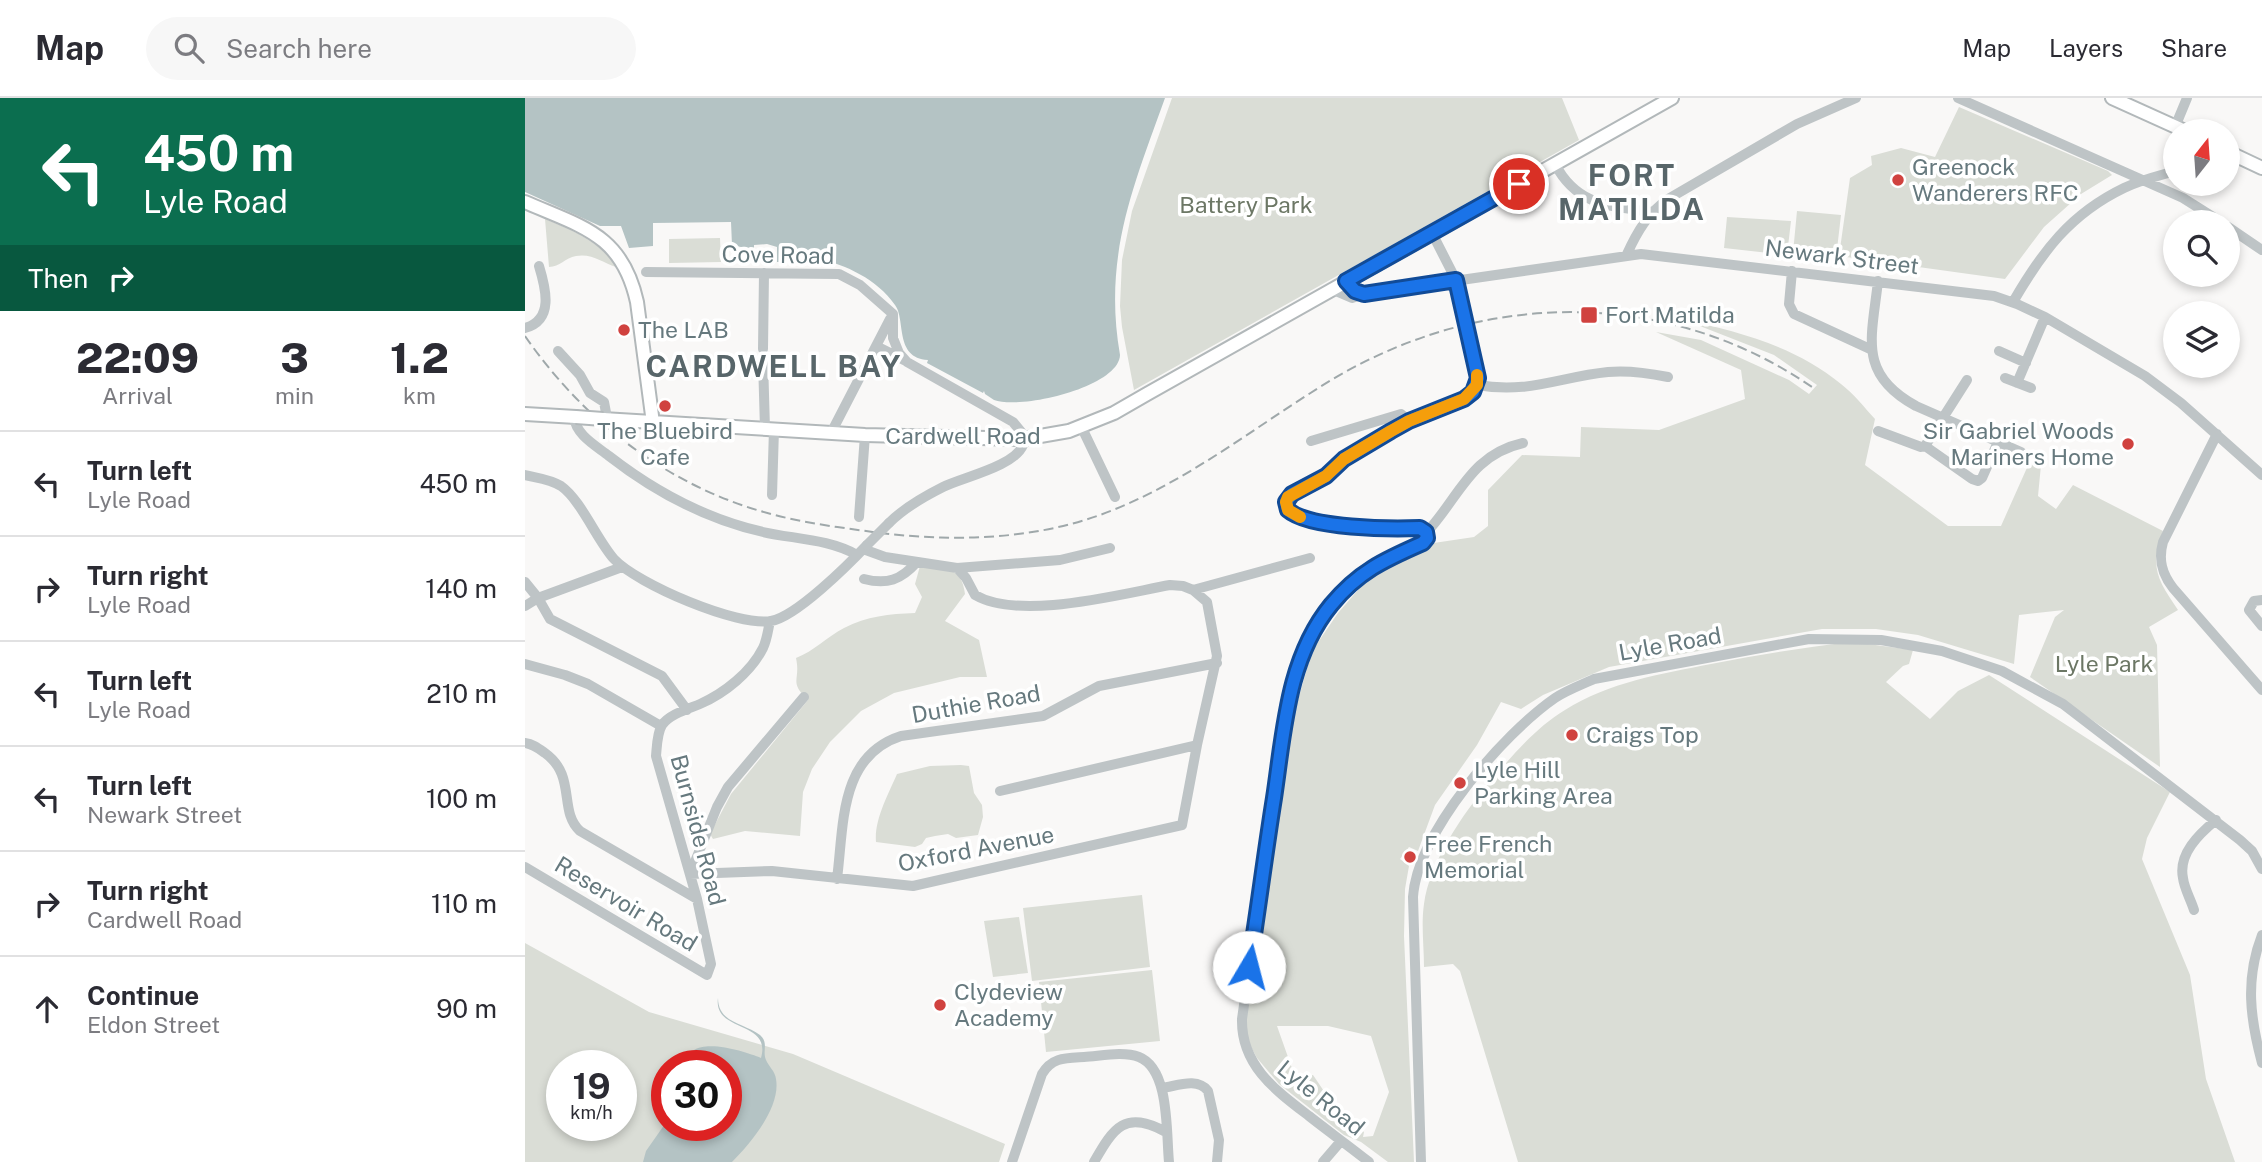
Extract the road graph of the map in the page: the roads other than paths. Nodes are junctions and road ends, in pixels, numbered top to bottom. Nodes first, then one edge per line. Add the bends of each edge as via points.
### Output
1 (1672, 98) edge
2 (1856, 98) edge
3 (1958, 98) edge
4 (2112, 98) edge
5 (2187, 98) edge
6 (2182, 119) edge
7 (2163, 121) edge
8 (2240, 157) edge
9 (1555, 164) junction
10 (2262, 167) edge
11 (2163, 174) edge
12 (2143, 180) junction
13 (525, 202) edge
14 (2202, 210) edge
15 (1652, 212) junction
16 (1432, 233) junction
17 (2240, 235) edge
18 (2262, 250) edge
19 (1627, 254) junction
20 (539, 266) dead end
21 (1791, 271) junction
22 (646, 272) dead end
23 (764, 273) junction
24 (1456, 280) junction
25 (1346, 281) junction
26 (1878, 281) junction
27 (1331, 289) junction
28 (1364, 294) junction
29 (2013, 302) junction
30 (893, 314) junction
31 (2045, 317) junction
32 (526, 328) edge
33 (877, 346) junction
34 (1870, 349) junction
35 (558, 351) dead end
36 (1999, 351) dead end
37 (907, 362) junction
38 (2026, 363) junction
39 (1668, 377) dead end
40 (2005, 378) dead end
41 (1967, 380) dead end
42 (2017, 383) junction
43 (1477, 385) junction
44 (2031, 388) dead end
45 (526, 415) edge
46 (575, 417) junction
47 (605, 419) junction
48 (1943, 419) junction
49 (1409, 421) junction
50 (653, 423) junction
51 (1081, 426) junction
52 (770, 429) junction
53 (1878, 431) dead end
54 (831, 433) junction
55 (2217, 434) junction
56 (865, 435) junction
57 (1023, 439) junction
58 (1311, 442) dead end
59 (1998, 442) junction
60 (1523, 443) dead end
61 (1925, 446) junction
62 (2021, 452) dead end
63 (525, 475) edge
64 (2262, 475) edge
65 (772, 495) dead end
66 (1115, 497) dead end
67 (859, 517) dead end
68 (1426, 533) junction
69 (1110, 548) dead end
70 (862, 550) junction
71 (1310, 558) dead end
72 (917, 562) junction
73 (622, 567) junction
74 (957, 568) junction
75 (864, 579) dead end
76 (525, 582) edge
77 (1193, 590) junction
78 (538, 598) junction
79 (2262, 600) edge
80 (525, 606) edge
81 (770, 621) junction
82 (2262, 626) edge
83 (1217, 663) junction
84 (525, 664) edge
85 (2262, 690) edge
86 (804, 697) dead end
87 (687, 710) junction
88 (661, 726) junction
89 (525, 743) edge
90 (1197, 745) junction
91 (1000, 791) dead end
92 (2216, 820) junction
93 (525, 867) edge
94 (2262, 869) edge
95 (690, 874) junction
96 (837, 879) junction
97 (697, 899) junction
98 (2194, 910) dead end
99 (2262, 935) edge
100 (707, 975) joint
101 (2262, 1063) edge
102 (1162, 1088) junction
103 (1166, 1132) junction
104 (1341, 1142) junction
105 (1366, 1161) edge
106 (1012, 1162) edge
107 (1094, 1162) edge
108 (1168, 1162) edge
109 (1217, 1162) edge
110 (1323, 1162) edge
111 (1422, 1162) edge

1 - 9 main road, Cardwell Road
2 - 15 street via 1797,124
3 - 12 street
4 - 7 main road
5 - 6 street
8 - 10 main road
9 - 15 street via 1567,184 1593,201
9 - 16 main road, Cardwell Road
11 - 12 street
12 - 14 street
12 - 29 street via 2097,203 2062,231
13 - 50 main road via 595,234 623,264 636,302
15 - 19 street
16 - 24 street
16 - 25 main road, Cardwell Road
17 - 18 street
19 - 21 street, Newark Street
19 - 24 street, Newark Street
20 - 32 street via 545,312 538,323
21 - 26 street, Newark Street
21 - 34 street via 1789,304 1794,314
22 - 23 street, Cove Road
23 - 30 street, Cove Road via 839,274 860,285
23 - 52 street via 763,354
24 - 28 street, Newark Street
24 - 43 street
25 - 27 main road, Cardwell Road
25 - 28 street
26 - 29 street, Newark Street
26 - 34 street
27 - 28 street, Newark Street via 1352,298
27 - 51 main road, Cardwell Road via 1129,404
29 - 31 street, Newark Street
30 - 33 street
30 - 37 street via 895,345
31 - 38 street
31 - 55 street, Newark Street via 2145,376
33 - 37 street
33 - 54 street
34 - 48 street via 1875,368 1893,391
35 - 47 street via 590,393 604,402
36 - 38 street
37 - 57 street via 1009,419
38 - 42 street
39 - 43 street via 1608,372 1522,388
40 - 42 street
41 - 48 street
42 - 44 street
43 - 49 street via 1464,399
45 - 46 main road, Cardwell Road
46 - 47 main road, Cardwell Road, bridge
46 - 70 street via 579,432 602,451 643,481 702,512 781,536
47 - 50 main road, Cardwell Road
48 - 59 street
48 - 61 street
49 - 58 street via 1401,414
49 - 68 street via 1292,494 1287,505 1303,518 1386,530 1420,528
50 - 52 main road, Cardwell Road
51 - 57 main road, Cardwell Road
51 - 66 street
52 - 54 main road, Cardwell Road
52 - 65 street
53 - 61 street
54 - 56 main road, Cardwell Road
55 - 64 street, Newark Street
55 - 85 street via 2161,548 2163,572
56 - 57 main road, Cardwell Road
56 - 67 street
57 - 70 street, bridge via 1016,455 911,506
59 - 61 street via 1978,481
59 - 62 street
60 - 68 street via 1491,455
63 - 73 street via 552,481 567,491
68 - 104 street, Lyle Road via 1423,543 1378,562 1337,598 1298,666 1283,735 1244,1006 1243,1038 1256,1069
69 - 74 street via 1060,559
70 - 72 street
70 - 81 street via 815,594
71 - 77 street
72 - 74 street
72 - 75 street via 889,582
73 - 78 street
73 - 81 street via 702,606
74 - 77 street via 975,595 1011,605 1069,602 1170,585
76 - 78 street
77 - 83 street via 1209,609
78 - 80 street
78 - 87 street via 549,619 662,676
79 - 82 street via 2254,601 2249,610
81 - 87 street, Burnside Road via 765,645 747,670 725,690
83 - 90 street
83 - 96 street, Duthie Road via 1099,686 1043,716 901,736 883,743 862,762 852,782
84 - 88 street via 588,684
86 - 95 street via 728,787
87 - 88 street, Burnside Road
88 - 95 street, Burnside Road via 656,756
89 - 97 street via 549,756 563,774 573,825
90 - 91 street
90 - 96 street, Oxford Avenue via 1182,825 912,886
92 - 94 street, Lyle Road via 2249,848
92 - 98 street via 2189,848 2182,867
92 - 111 street, Lyle Road via 2041,691 2002,671 1921,646 1809,639 1618,673 1576,686 1546,704 1489,760 1453,806 1420,865 1413,897
93 - 100 street, Reservoir Road
95 - 96 street, Oxford Avenue via 772,871
95 - 97 street, Burnside Road
97 - 100 street, Burnside Road via 711,964
99 - 101 street via 2249,990
102 - 103 street
102 - 106 street via 1154,1067 1140,1057 1073,1057 1049,1063
102 - 109 street via 1196,1082 1208,1091 1219,1140
103 - 107 street via 1142,1121 1119,1126
103 - 108 street
104 - 105 street, Lyle Road
104 - 110 street

